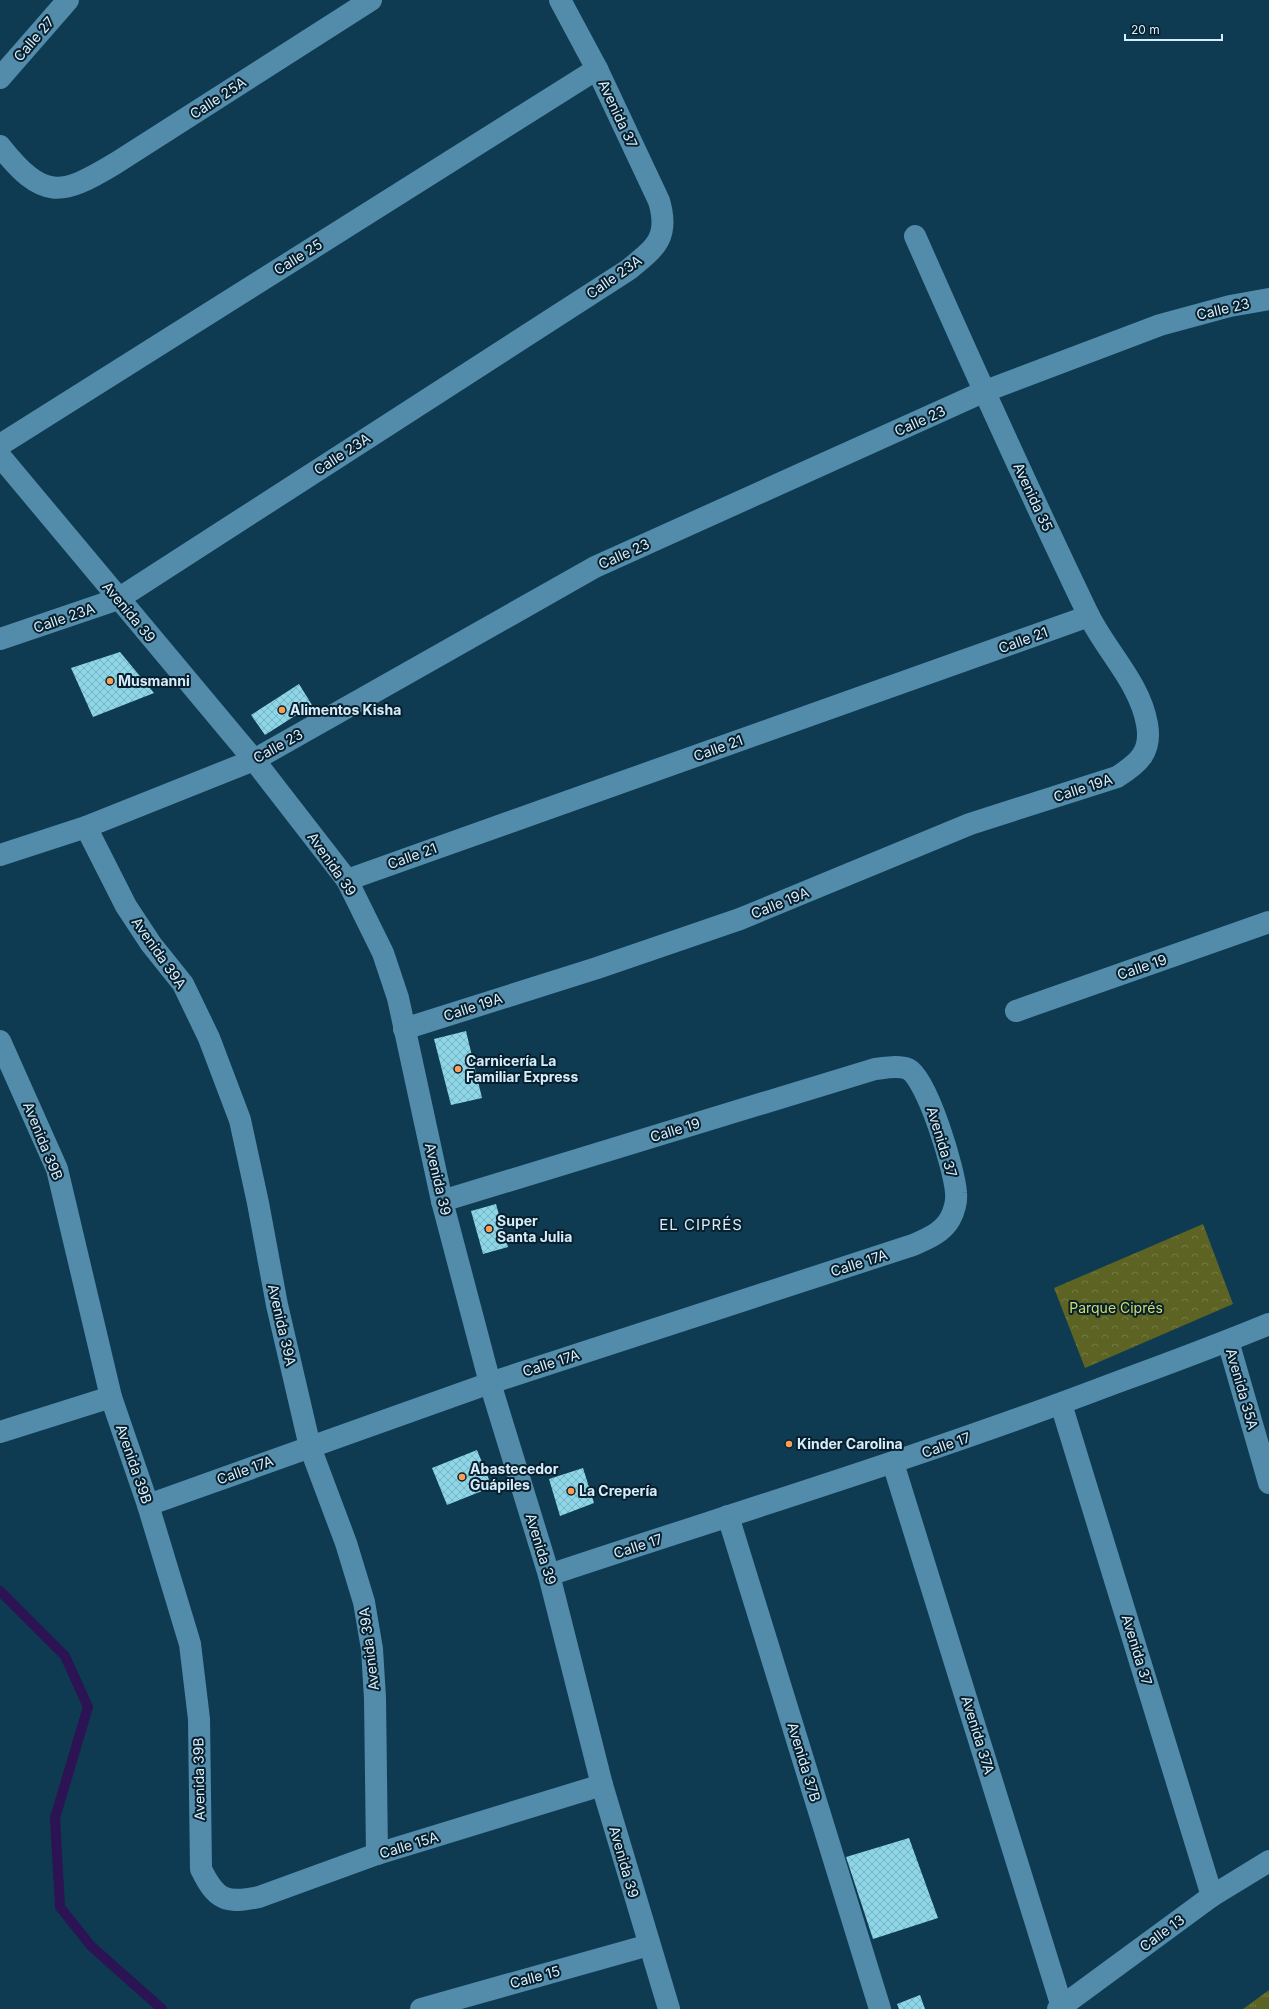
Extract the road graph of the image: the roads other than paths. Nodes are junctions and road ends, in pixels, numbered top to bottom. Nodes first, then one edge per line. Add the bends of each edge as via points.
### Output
1 (68, 0) edge
2 (371, 0) edge
3 (560, 0) edge
4 (597, 69) junction
5 (0, 78) edge
6 (0, 146) edge
7 (663, 232) joint
8 (915, 236) dead end
9 (1269, 300) edge
10 (983, 392) junction
11 (0, 445) edge
12 (0, 456) edge
13 (118, 599) junction
14 (1089, 616) junction
15 (0, 639) edge
16 (1144, 754) joint
17 (254, 760) junction
18 (86, 827) junction
19 (0, 855) edge
20 (346, 880) junction
21 (1269, 922) edge
22 (1016, 1011) dead end
23 (404, 1029) junction
24 (0, 1041) edge
25 (909, 1069) joint
26 (442, 1201) junction
27 (950, 1220) joint
28 (1269, 1324) edge
29 (1228, 1341) junction
30 (490, 1383) junction
31 (111, 1397) junction
32 (1061, 1404) junction
33 (0, 1432) edge
34 (310, 1447) junction
35 (894, 1463) junction
36 (1269, 1483) edge
37 (148, 1505) junction
38 (728, 1516) junction
39 (549, 1576) junction
40 (602, 1785) junction
41 (377, 1854) junction
42 (1269, 1861) edge
43 (217, 1895) joint
44 (1212, 1896) junction
45 (649, 1945) junction
46 (462, 2003) edge
47 (1060, 2008) edge
48 (421, 2009) edge
49 (669, 2009) edge
50 (880, 2009) edge

1 - 5 street, Calle 27
2 - 6 street, Calle 25A via 116,163 77,185 60,189 42,185 25,173
3 - 4 street, Avenida 37
4 - 7 street, Avenida 37 via 659,201 664,217
4 - 11 street, Calle 25
7 - 13 street, Calle 23A via 656,245 628,270
8 - 10 street, Avenida 35
9 - 10 street, Calle 23 via 1230,306 1160,324
10 - 14 street, Avenida 35
10 - 17 street, Calle 23 via 595,567
12 - 13 street, Avenida 39
13 - 15 street, Calle 23A
13 - 17 street, Avenida 39
14 - 16 street, Avenida 35 via 1144,708 1148,739
14 - 20 street, Calle 21
16 - 23 street, Calle 19A via 1137,764 1117,777 970,824 740,919 597,968
17 - 18 street, Calle 23
17 - 20 street, Avenida 39
18 - 19 street, Calle 23
18 - 34 street, Avenida 39A via 126,906 151,944 183,984 209,1038 240,1120 277,1305
20 - 23 street, Avenida 39 via 383,953 398,998
21 - 22 street, Calle 19
23 - 26 street, Avenida 39
24 - 31 street, Avenida 39B via 57,1169
25 - 26 street, Calle 19 via 875,1069
25 - 27 street, Avenida 37 via 920,1080 930,1103 953,1173 956,1194
26 - 30 street, Avenida 39
27 - 30 street, Calle 17A via 929,1239 913,1245
28 - 29 street, Calle 17
29 - 32 street, Calle 17
29 - 36 street, Avenida 35A
30 - 34 street, Calle 17A
30 - 39 street, Avenida 39
31 - 33 street
31 - 37 street, Avenida 39B
32 - 35 street, Calle 17
32 - 44 street, Avenida 37
34 - 37 street, Calle 17A
34 - 41 street, Avenida 39A via 346,1543 364,1602 372,1649
35 - 38 street, Calle 17
35 - 47 street, Avenida 37A
37 - 43 street, Avenida 39B via 190,1644 199,1719 201,1869
38 - 39 street, Calle 17
38 - 50 street, Avenida 37B
39 - 40 street, Avenida 39
40 - 41 street, Calle 15A
40 - 45 street, Avenida 39
41 - 43 street, Calle 15A via 259,1897 228,1900
42 - 44 street, Calle 13
44 - 47 street, Calle 13
45 - 46 street, Calle 15
45 - 49 street, Avenida 39
46 - 48 street, Calle 15

